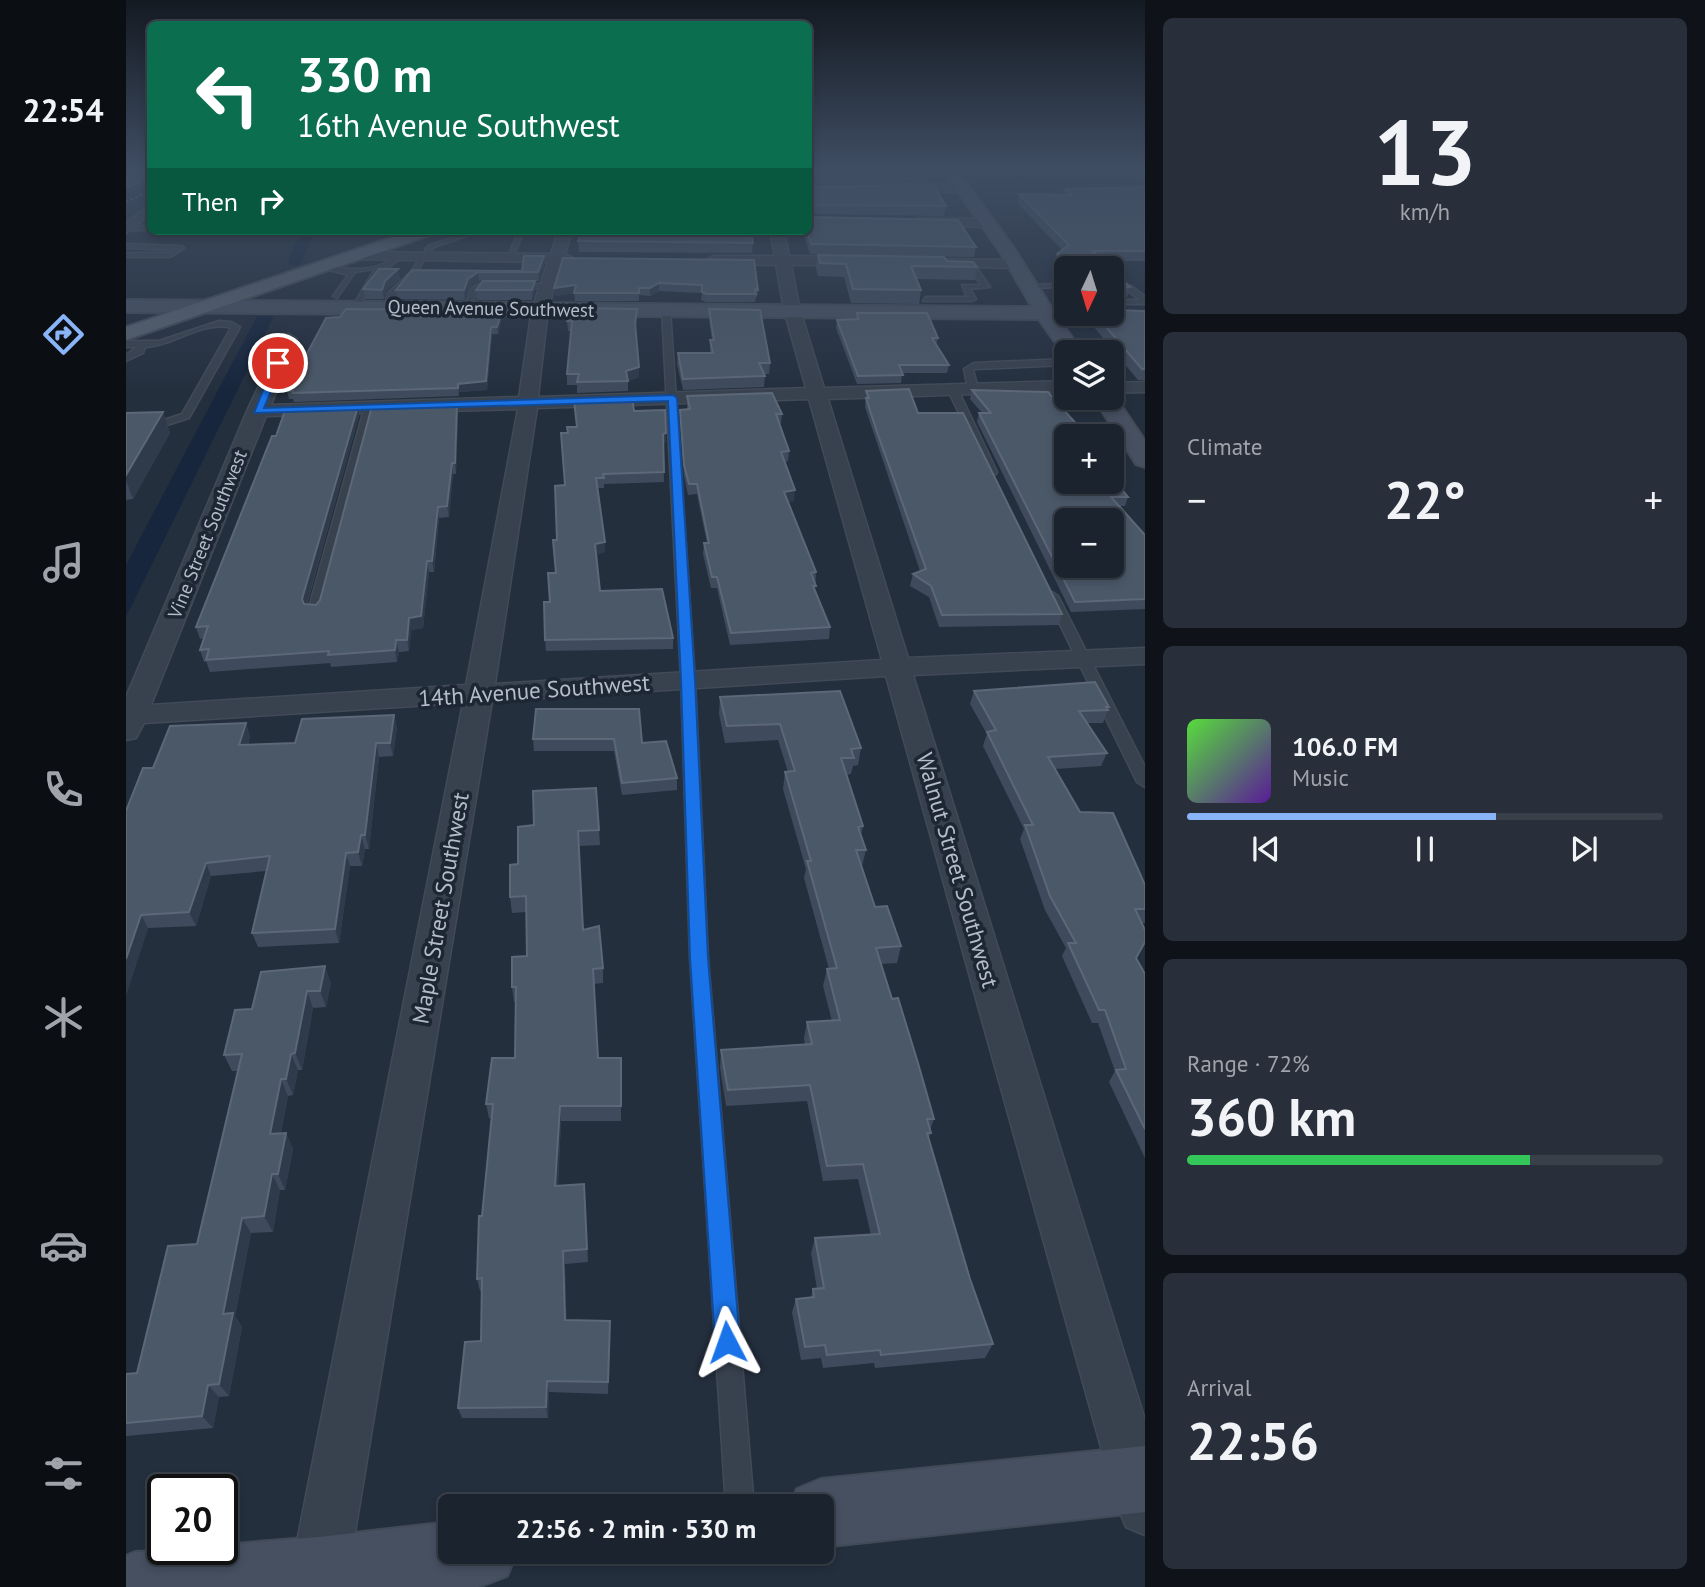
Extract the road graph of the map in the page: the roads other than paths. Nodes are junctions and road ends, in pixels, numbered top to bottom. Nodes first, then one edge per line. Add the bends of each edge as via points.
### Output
1 (386, 244) edge
2 (438, 244) edge
3 (515, 244) edge
4 (1002, 244) edge
5 (126, 246) edge
6 (780, 246) edge
7 (126, 255) edge
8 (352, 255) junction
9 (399, 256) junction
10 (427, 256) junction
11 (510, 257) junction
12 (703, 260) edge
13 (876, 262) edge
14 (916, 262) edge
15 (1016, 264) junction
16 (319, 266) junction
17 (945, 266) junction
18 (382, 267) junction
19 (558, 269) edge
20 (346, 272) junction
21 (1029, 286) junction
22 (1054, 286) edge
23 (1124, 287) edge
24 (337, 296) junction
25 (357, 301) junction
26 (1145, 301) edge
27 (1124, 302) edge
28 (930, 305) junction
29 (126, 306) edge
30 (208, 306) junction
31 (316, 306) junction
32 (387, 307) junction
33 (666, 310) junction
34 (792, 310) junction
35 (1045, 313) junction
36 (1054, 313) edge
37 (1124, 313) edge
38 (1145, 313) edge
39 (289, 338) dead end
40 (134, 340) edge
41 (1064, 340) edge
42 (126, 344) edge
43 (126, 358) edge
44 (1054, 363) edge
45 (1054, 386) edge
46 (1145, 387) edge
47 (1124, 388) edge
48 (973, 389) junction
49 (953, 390) junction
50 (817, 393) junction
51 (673, 398) junction
52 (528, 403) junction
53 (368, 408) junction
54 (1113, 410) edge
55 (257, 411) junction
56 (126, 425) edge
57 (1145, 459) edge
58 (1000, 489) edge
59 (1048, 587) edge
60 (314, 611) edge
61 (1145, 656) edge
62 (1084, 660) junction
63 (898, 667) junction
64 (688, 680) junction
65 (479, 694) junction
66 (129, 723) edge
67 (1145, 782) edge
68 (1142, 1489) edge
69 (739, 1494) edge
70 (834, 1512) edge
71 (438, 1559) edge
72 (318, 1579) edge
73 (135, 1587) edge

1 - 8 main road
2 - 10 lane via 428,249
3 - 11 lane
4 - 15 street
5 - 7 lane via 181,248 174,255
6 - 12 street
6 - 13 street
6 - 34 street, Walnut Street Southwest
8 - 9 street
8 - 16 main road
9 - 10 street
9 - 18 lane
10 - 11 street
10 - 32 lane via 412,276 395,288
11 - 19 street
14 - 17 street
15 - 17 street
15 - 21 street
16 - 20 lane
16 - 30 main road
17 - 28 lane via 974,270 986,287 965,287 972,299
18 - 20 lane
18 - 25 lane
19 - 32 street, Queen Avenue Southwest via 467,308
19 - 33 street, Queen Avenue Southwest
19 - 52 street, Maple Street Southwest
20 - 24 lane via 352,277
21 - 22 lane
21 - 35 street
23 - 26 lane
24 - 25 lane
24 - 31 lane
25 - 31 street, Queen Avenue Southwest
25 - 32 street, Queen Avenue Southwest
26 - 27 lane
28 - 34 street, Queen Avenue Southwest
28 - 35 street, Queen Avenue Southwest
29 - 30 street, Queen Avenue Southwest
30 - 31 street, Queen Avenue Southwest
30 - 40 main road
33 - 34 street, Queen Avenue Southwest
33 - 51 lane
34 - 50 street, Walnut Street Southwest
35 - 36 street, Queen Avenue Southwest
35 - 41 street
37 - 38 street
39 - 55 street, Vine Street Southwest
40 - 42 lane
40 - 43 lane via 140,351
40 - 56 lane via 162,343 215,324 236,327 186,416 159,424
44 - 48 lane via 974,366 967,373
45 - 48 street
46 - 47 street
48 - 49 street
49 - 50 street
49 - 58 lane
50 - 51 street
50 - 63 street, Walnut Street Southwest
51 - 52 street
51 - 64 lane
52 - 53 street
52 - 65 street, Maple Street Southwest
53 - 55 street
53 - 60 lane
54 - 57 street
55 - 66 street, Vine Street Southwest
59 - 62 lane
61 - 62 street, 14th Avenue Southwest
62 - 63 street, 14th Avenue Southwest
62 - 67 lane
63 - 64 street, 14th Avenue Southwest
63 - 68 street, Walnut Street Southwest
64 - 65 street, 14th Avenue Southwest
64 - 69 lane via 699,958
65 - 66 street, 14th Avenue Southwest
65 - 72 street, Maple Street Southwest
68 - 70 street
71 - 72 street
72 - 73 street

